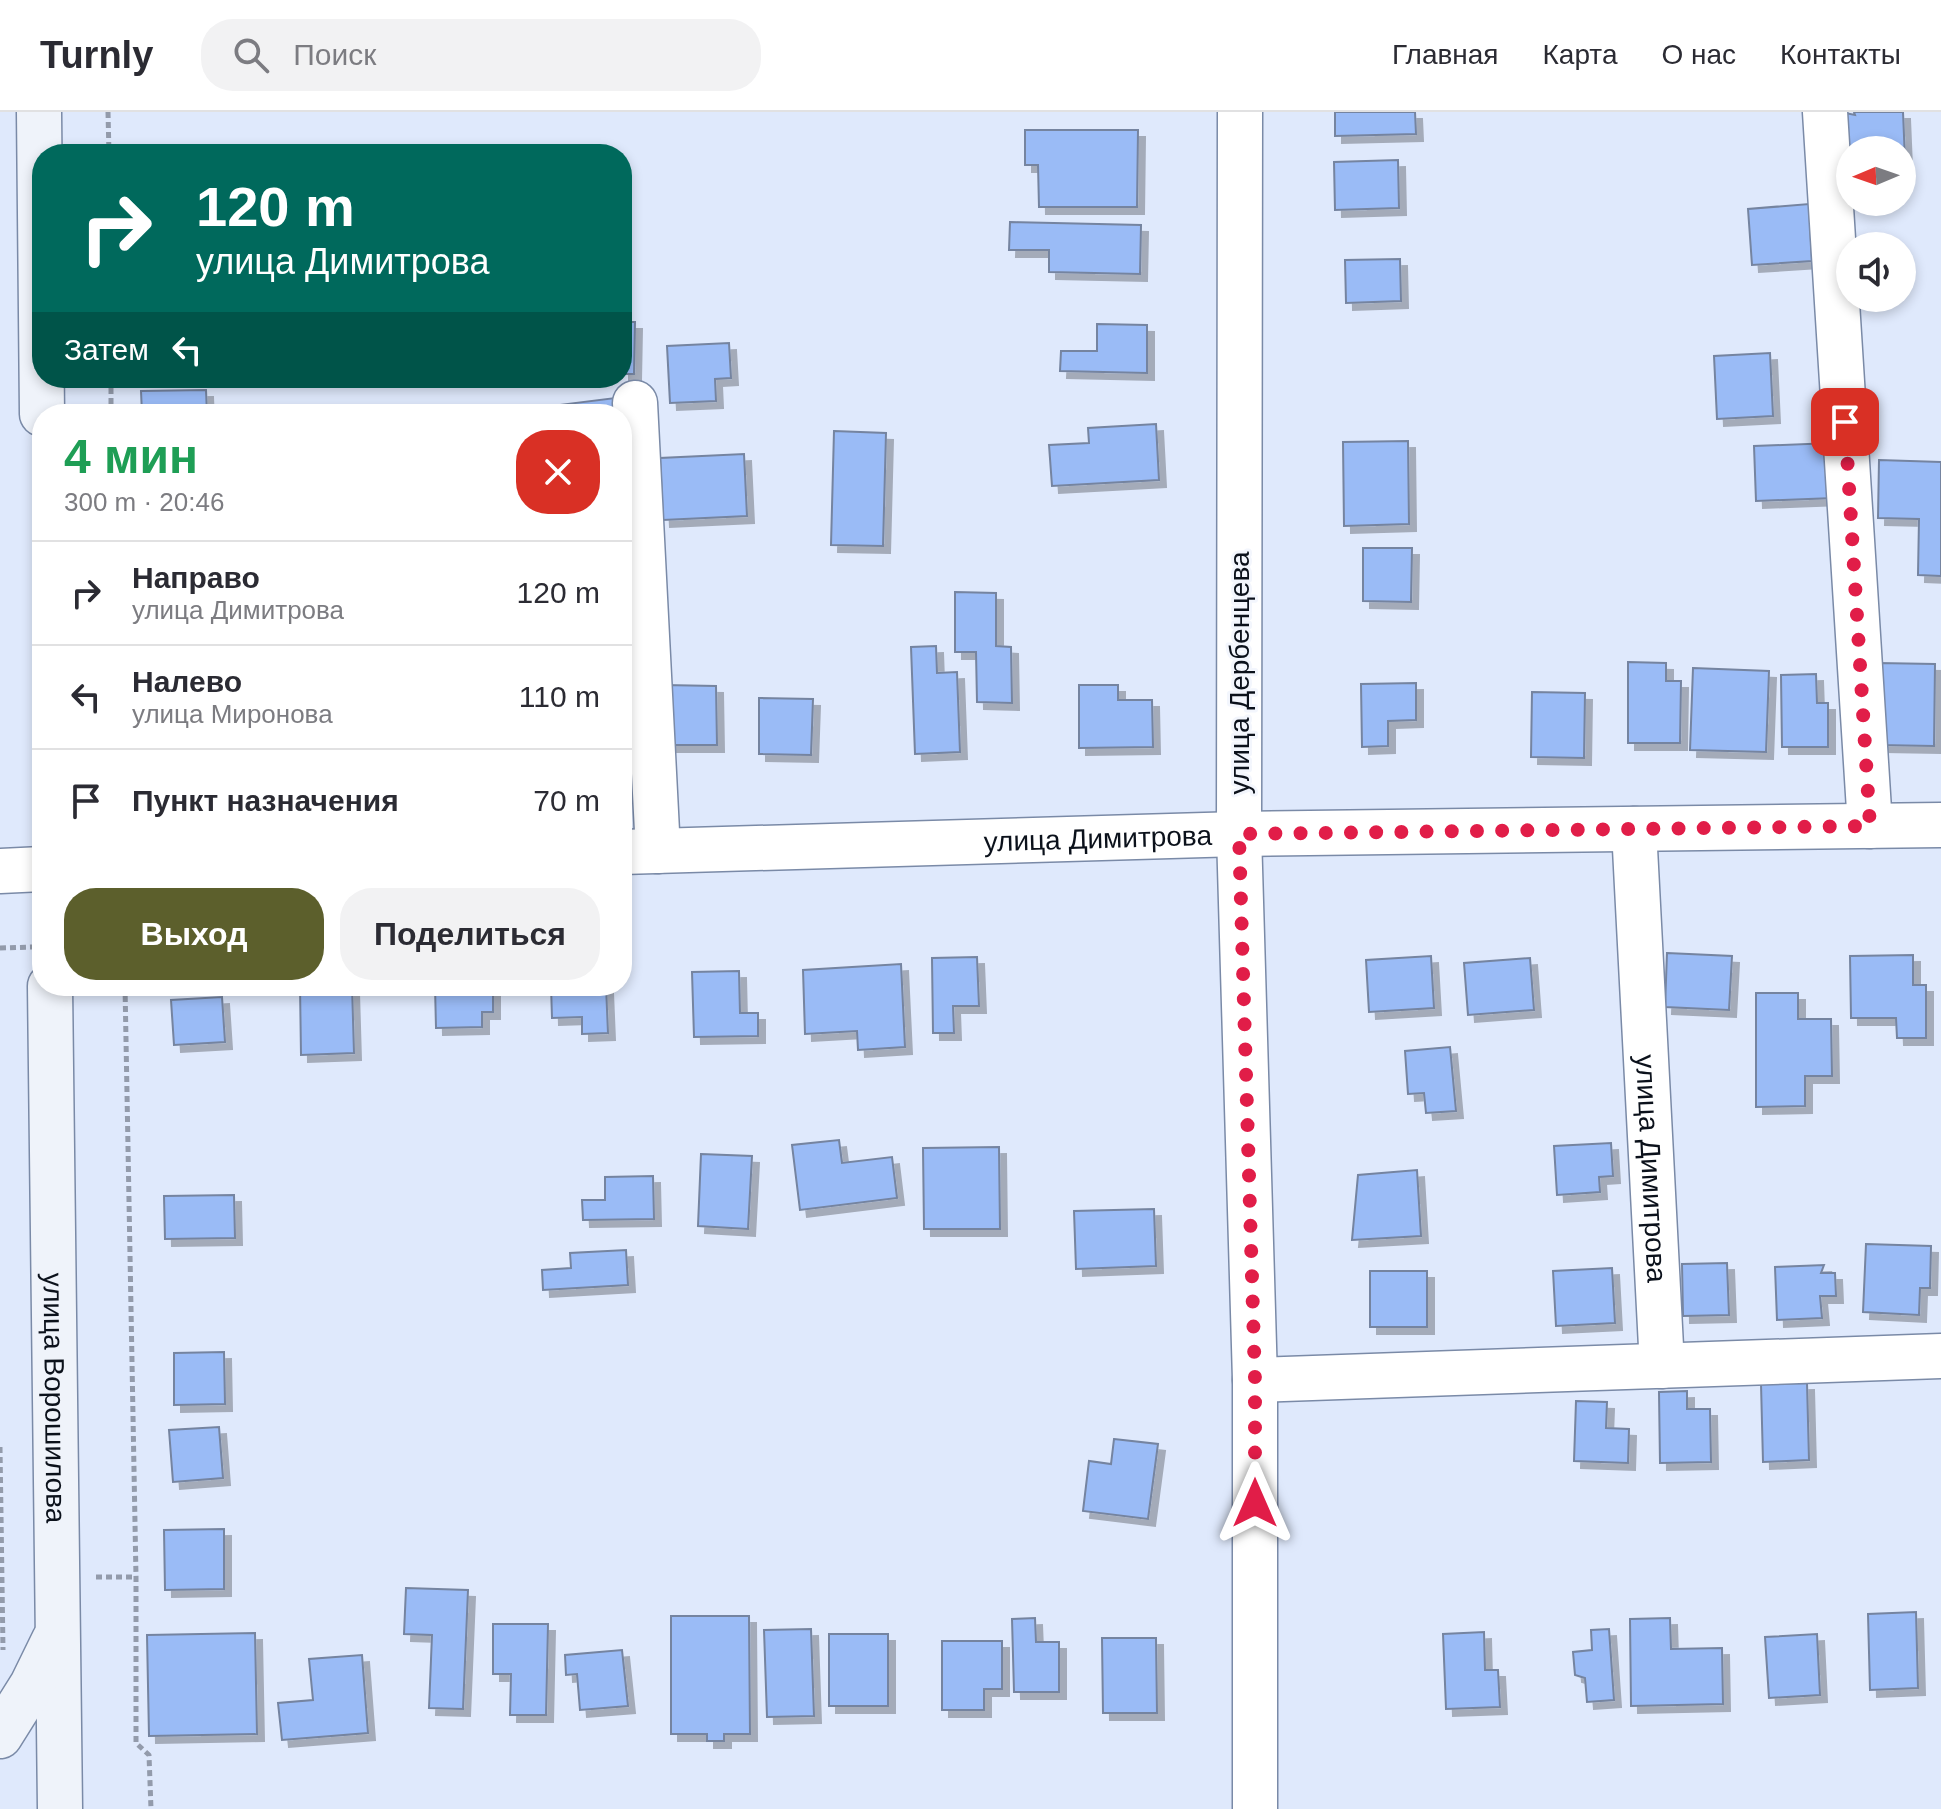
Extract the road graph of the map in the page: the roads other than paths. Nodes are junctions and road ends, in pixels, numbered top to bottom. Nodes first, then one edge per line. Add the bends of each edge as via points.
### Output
1 (39, 112) edge
2 (1240, 112) edge
3 (1825, 112) edge
4 (39, 144) edge
5 (635, 403) dead end
6 (1941, 825) edge
7 (1870, 826) junction
8 (1634, 829) junction
9 (1239, 834) junction
10 (640, 851) edge
11 (32, 869) edge
12 (0, 871) edge
13 (50, 996) edge
14 (1941, 1356) edge
15 (1662, 1366) junction
16 (1255, 1380) junction
17 (58, 1631) junction
18 (0, 1736) edge
19 (60, 1809) edge
20 (1255, 1809) edge

1 - 4 street
2 - 9 street, улица Дербенцева
3 - 7 street
5 - 10 street, улица Димитрова
6 - 7 street, улица Димитрова
7 - 8 street, улица Димитрова
8 - 9 street, улица Димитрова
8 - 15 street, улица Димитрова
9 - 10 street, улица Димитрова
9 - 16 street, улица Дербенцева
11 - 12 street
13 - 17 street, улица Ворошилова
14 - 15 street
15 - 16 street
16 - 20 street, улица Дербенцева
17 - 18 street
17 - 19 street, улица Ворошилова

